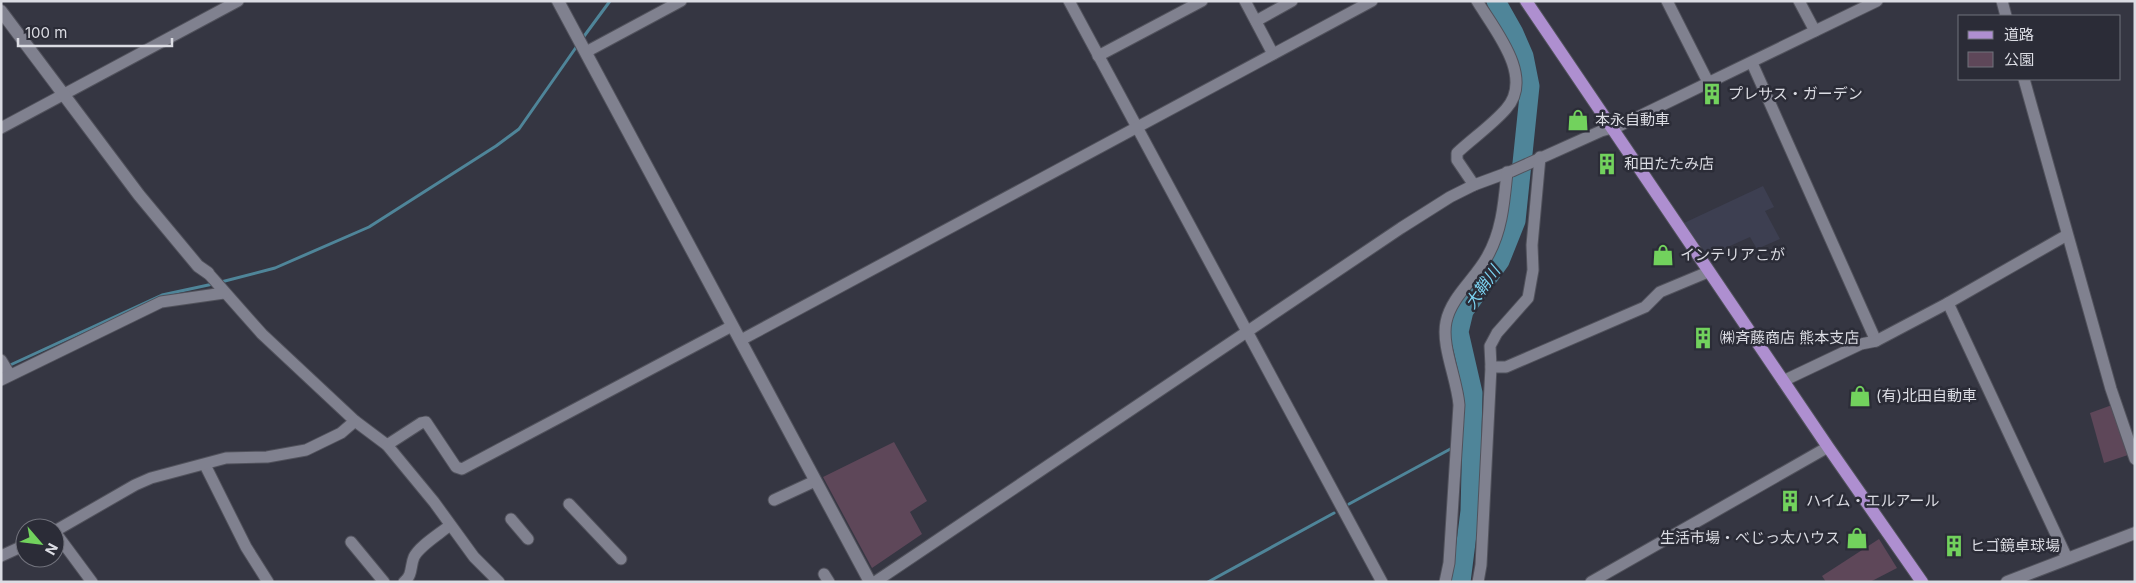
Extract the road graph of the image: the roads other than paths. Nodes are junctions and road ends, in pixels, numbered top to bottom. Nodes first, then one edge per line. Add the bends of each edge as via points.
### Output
1 (238, 1) edge
2 (558, 1) edge
3 (681, 1) edge
4 (1069, 1) edge
5 (1202, 1) edge
6 (1245, 1) edge
7 (1292, 1) edge
8 (1372, 1) edge
9 (1477, 1) edge
10 (1526, 1) edge
11 (1667, 1) edge
12 (1799, 1) edge
13 (1877, 1) edge
14 (2002, 1) edge
15 (1358, 5) edge
16 (1, 11) edge
17 (2006, 15) edge
18 (1256, 21) junction
19 (1815, 31) junction
20 (585, 51) junction
21 (1273, 54) junction
22 (1098, 56) junction
23 (1752, 64) junction
24 (2024, 80) edge
25 (1708, 82) junction
26 (62, 95) junction
27 (1, 128) edge
28 (1136, 128) junction
29 (1611, 128) junction
30 (1538, 159) junction
31 (1509, 171) junction
32 (1474, 185) junction
33 (2067, 234) junction
34 (1708, 272) junction
35 (210, 276) joint
36 (223, 292) junction
37 (1948, 303) junction
38 (732, 326) junction
39 (1246, 333) junction
40 (741, 340) junction
41 (1876, 341) junction
42 (1491, 367) junction
43 (5, 370) edge
44 (1783, 381) junction
45 (355, 421) junction
46 (387, 446) junction
47 (1828, 447) junction
48 (2135, 459) edge
49 (205, 465) junction
50 (815, 481) junction
51 (774, 500) dead end
52 (569, 504) dead end
53 (511, 519) dead end
54 (65, 525) edge
55 (450, 525) junction
56 (2135, 533) edge
57 (528, 539) dead end
58 (352, 542) dead end
59 (65, 545) edge
60 (15, 550) edge
61 (1, 556) edge
62 (2067, 558) junction
63 (621, 559) dead end
64 (92, 582) edge
65 (268, 582) edge
66 (384, 582) edge
67 (404, 582) edge
68 (499, 582) edge
69 (870, 582) edge
70 (876, 582) edge
71 (1382, 582) edge
72 (1445, 582) edge
73 (1478, 582) edge
74 (1591, 582) edge
75 (1922, 582) edge
76 (2007, 582) edge

1 - 26 street
2 - 20 street
3 - 20 street
4 - 22 street
5 - 22 street
6 - 18 street
7 - 18 street
8 - 15 street
9 - 32 street via 1510,55 1516,68 1516,84 1507,108 1456,156
10 - 29 main road
11 - 25 street
12 - 19 street
13 - 19 street
14 - 17 street
15 - 21 street
16 - 26 street
18 - 21 street
19 - 23 street
20 - 38 street
21 - 28 street
22 - 28 street
23 - 25 street
23 - 41 street
24 - 33 street
25 - 29 street
26 - 27 street
26 - 35 street via 141,198
28 - 39 street
28 - 40 street
29 - 30 street
29 - 34 main road
30 - 31 street
30 - 42 street via 1533,270 1528,298 1492,339
31 - 32 street
31 - 72 street via 1496,239 1452,306 1446,321 1445,335 1457,389 1449,563
32 - 39 street via 1401,228
33 - 37 street
33 - 48 street via 2110,389
34 - 42 street via 1660,292 1645,307 1506,367
34 - 44 main road
35 - 36 street
36 - 43 street via 161,302
36 - 45 street via 262,334
37 - 41 street
37 - 62 street
38 - 40 street
38 - 46 street via 462,469 456,467 426,422
39 - 70 street
39 - 71 street
40 - 50 street
41 - 44 street via 1861,344
42 - 73 street
44 - 47 main road
45 - 46 street
45 - 49 street via 341,434 306,450 267,457 226,458
46 - 55 street
47 - 74 street
47 - 75 main road
49 - 54 street via 151,478
49 - 65 street via 246,547
50 - 51 street
50 - 69 street
52 - 63 street
53 - 57 street
55 - 67 street via 418,551
55 - 68 street via 474,557
56 - 62 street
58 - 66 street
59 - 64 street
60 - 61 street
62 - 76 street

